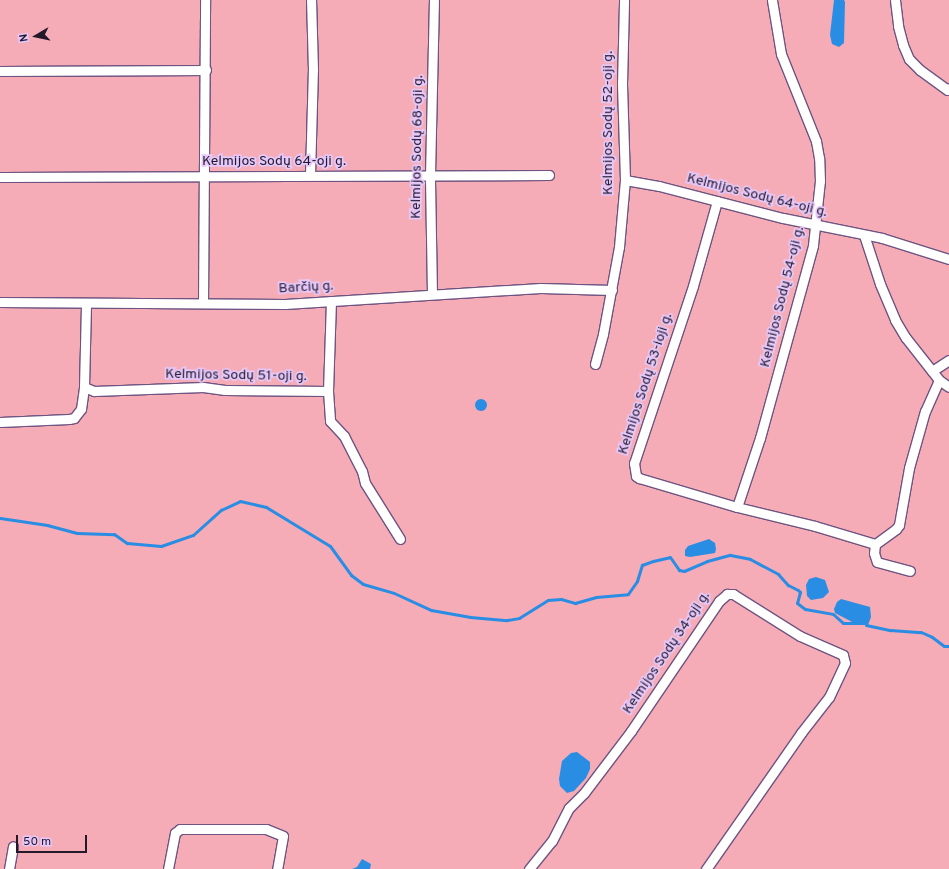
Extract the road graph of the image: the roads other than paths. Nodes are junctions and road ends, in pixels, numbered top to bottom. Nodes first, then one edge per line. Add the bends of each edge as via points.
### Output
1 (205, 0) edge
2 (311, 0) edge
3 (434, 0) edge
4 (624, 0) edge
5 (772, 0) edge
6 (895, 0) edge
7 (206, 70) junction
8 (0, 71) edge
9 (949, 90) edge
10 (310, 175) junction
11 (430, 175) junction
12 (549, 175) dead end
13 (205, 176) junction
14 (0, 177) edge
15 (625, 180) junction
16 (717, 201) junction
17 (816, 225) junction
18 (864, 235) junction
19 (949, 259) edge
20 (612, 290) junction
21 (432, 294) junction
22 (331, 301) junction
23 (0, 302) edge
24 (204, 302) junction
25 (86, 303) junction
26 (949, 360) edge
27 (595, 364) dead end
28 (932, 371) junction
29 (939, 380) junction
30 (84, 387) junction
31 (949, 387) edge
32 (328, 391) junction
33 (0, 422) edge
34 (737, 507) junction
35 (400, 539) dead end
36 (875, 544) junction
37 (910, 571) dead end
38 (13, 846) dead end
39 (9, 869) edge
40 (168, 869) edge
41 (277, 869) edge
42 (529, 869) edge
43 (706, 869) edge

1 - 7 street
2 - 10 street via 313,70
3 - 11 street, Kelmijos Sodų 68-oji g.
4 - 15 street, Kelmijos Sodų 52-oji g. via 622,84
5 - 17 street, Kelmijos Sodų 54-oji g. via 781,54 816,141 820,181
6 - 9 street via 900,32 909,59
7 - 8 street
7 - 13 street
10 - 11 street, Kelmijos Sodų 64-oji g.
10 - 13 street, Kelmijos Sodų 64-oji g.
11 - 12 street, Kelmijos Sodų 64-oji g.
11 - 21 street, Kelmijos Sodų 68-oji g.
13 - 14 street, Kelmijos Sodų 64-oji g.
13 - 24 street
15 - 16 street, Kelmijos Sodų 64-oji g.
15 - 20 street, Kelmijos Sodų 52-oji g.
16 - 17 street, Kelmijos Sodų 64-oji g.
16 - 34 street, Kelmijos Sodų 53-ioji g. via 693,286 634,463 634,470 639,478
17 - 18 street, Kelmijos Sodų 64-oji g.
17 - 34 street, Kelmijos Sodų 54-oji g. via 813,245 760,438
18 - 19 street, Kelmijos Sodų 64-oji g. via 882,238
18 - 28 street via 895,320
20 - 21 street, Barčių g. via 541,288
20 - 27 street, Kelmijos Sodų 52-oji g.
21 - 22 street, Barčių g.
22 - 24 street, Barčių g. via 285,304
22 - 32 street
23 - 25 street, Barčių g.
24 - 25 street, Barčių g.
25 - 30 street
26 - 28 street
28 - 29 street
29 - 31 street
29 - 36 street via 925,411 909,468 901,519 896,529
30 - 32 street, Kelmijos Sodų 51-oji g. via 94,391 203,387 225,390
30 - 33 street via 81,409 74,418
32 - 35 street via 330,421 344,436 362,471 365,483
34 - 36 street, Kelmijos Sodų 53-ioji g.
36 - 37 street via 877,562
38 - 39 street
40 - 41 street via 175,834 180,829 266,829 283,836
42 - 43 street, Kelmijos Sodų 34-oji g. via 552,841 569,808 584,793 631,730 719,601 727,594 733,594 800,636 843,655 845,663 829,697

